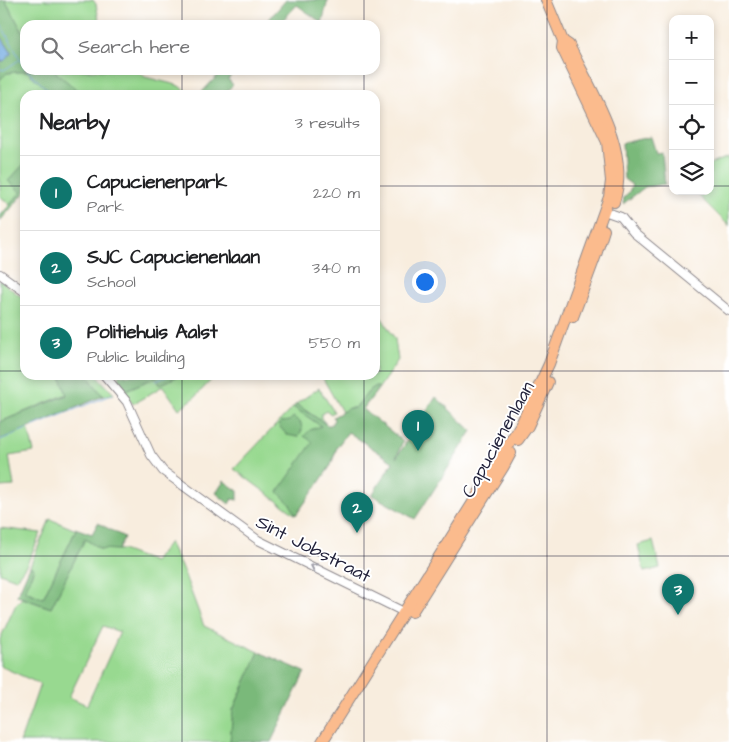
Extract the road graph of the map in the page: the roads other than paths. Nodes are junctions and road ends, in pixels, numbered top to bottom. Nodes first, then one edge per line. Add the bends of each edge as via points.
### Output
1 (546, 0) edge
2 (607, 212) junction
3 (0, 274) edge
4 (20, 288) edge
5 (729, 311) edge
6 (108, 380) edge
7 (407, 613) junction
8 (322, 742) edge
9 (330, 742) edge

1 - 2 main road, Capucienenlaan via 563,41 562,48 615,144 618,188
2 - 5 street via 620,216 634,233
2 - 7 main road, Capucienenlaan via 549,364 522,422
3 - 4 street
7 -> 6 street, Sint Jobstraat via 258,540 164,471 126,402
7 - 8 main road
7 - 9 main road

